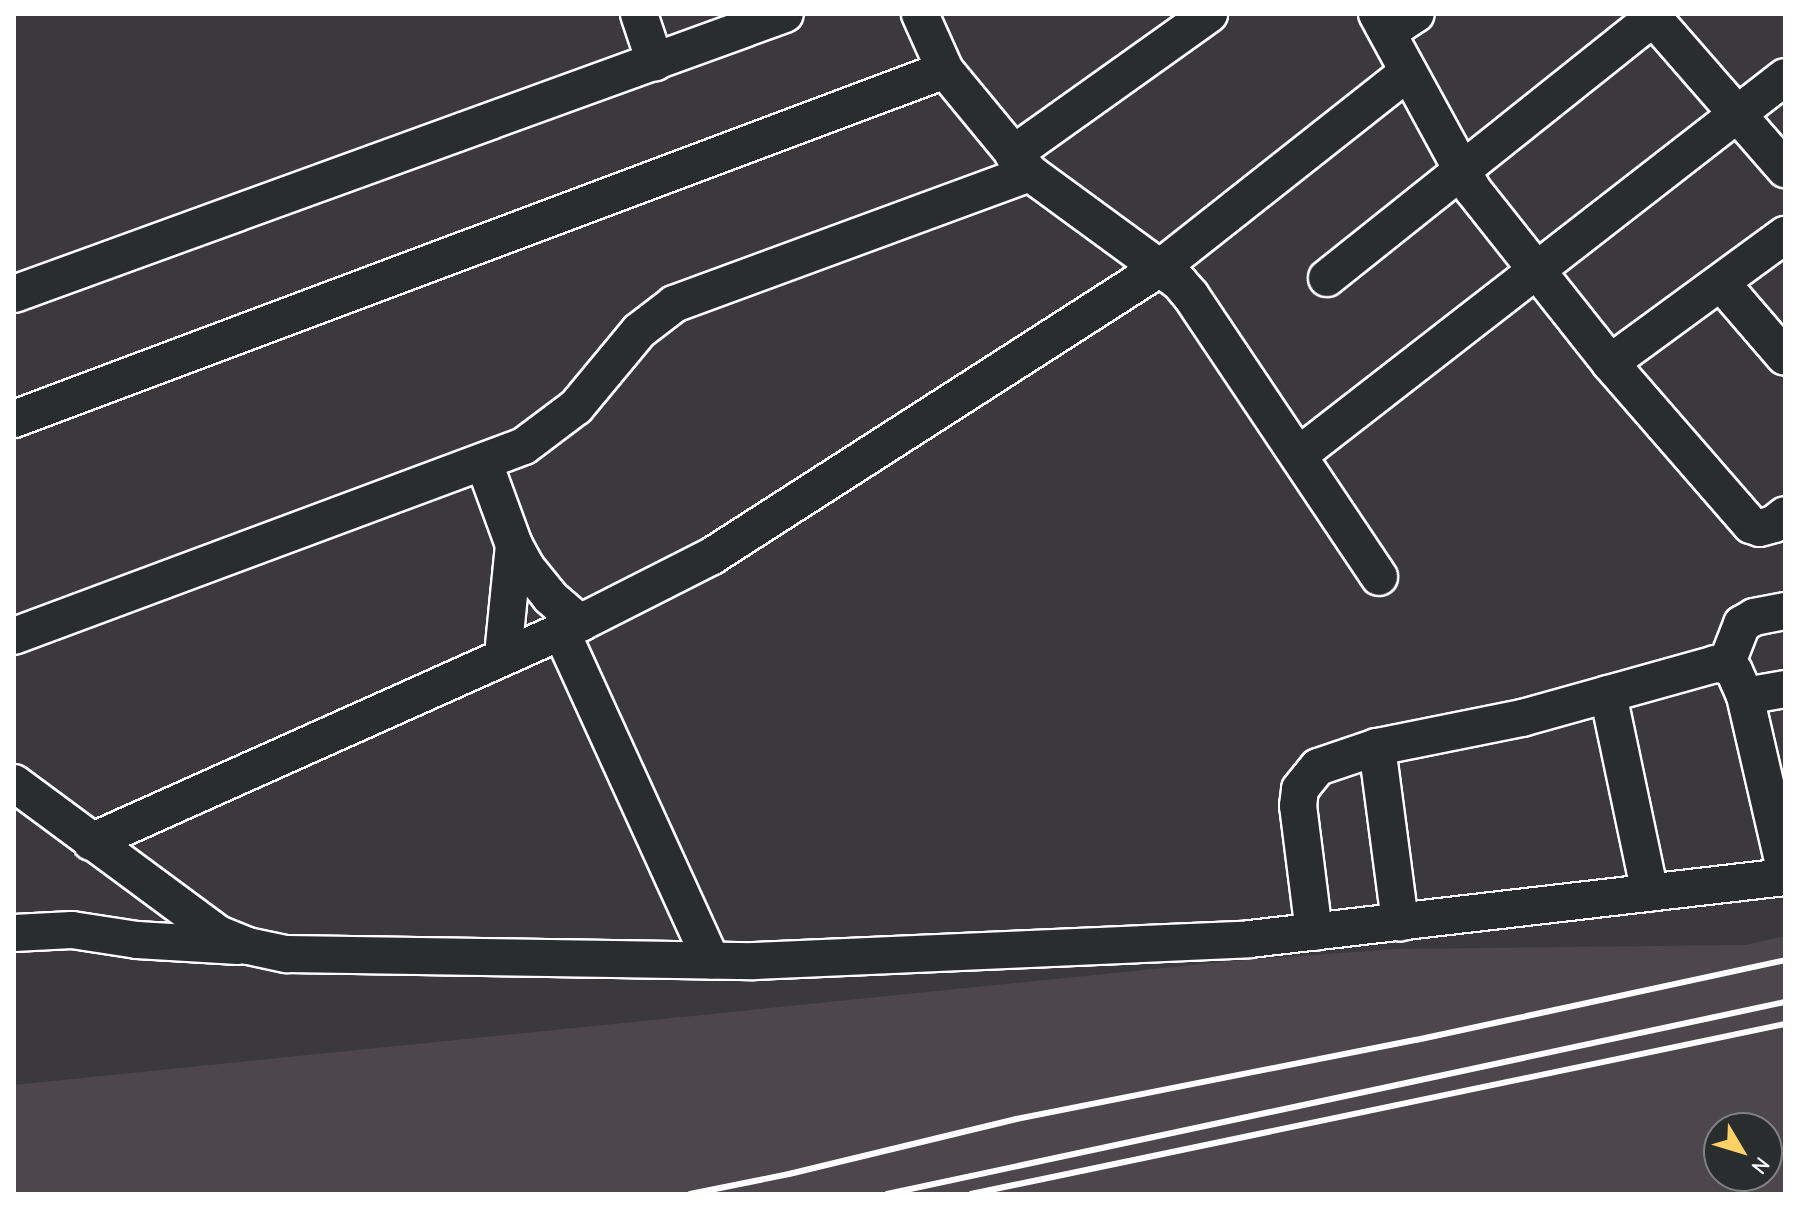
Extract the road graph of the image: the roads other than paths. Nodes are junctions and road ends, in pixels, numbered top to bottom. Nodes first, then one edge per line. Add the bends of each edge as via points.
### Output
1 (639, 14) edge
2 (785, 14) edge
3 (920, 14) edge
4 (1209, 14) edge
5 (1654, 15) edge
6 (1394, 20) edge
7 (655, 62) junction
8 (945, 70) junction
9 (1408, 72) junction
10 (1785, 77) edge
11 (1738, 114) junction
12 (1021, 164) junction
13 (1785, 169) edge
14 (1462, 172) junction
15 (1785, 235) edge
16 (1160, 268) junction
17 (1536, 270) junction
18 (1327, 278) dead end
19 (1722, 284) junction
20 (14, 294) edge
21 (1785, 357) edge
22 (1610, 363) junction
23 (14, 419) edge
24 (1300, 454) junction
25 (484, 463) junction
26 (1785, 515) edge
27 (514, 545) junction
28 (1379, 577) dead end
29 (1785, 611) edge
30 (571, 627) junction
31 (14, 636) edge
32 (503, 655) junction
33 (1726, 665) junction
34 (1785, 689) edge
35 (1608, 694) junction
36 (1745, 696) junction
37 (1377, 747) junction
38 (14, 783) edge
39 (91, 842) junction
40 (1785, 869) edge
41 (1785, 877) edge
42 (1650, 893) junction
43 (1400, 922) junction
44 (1314, 932) junction
45 (14, 933) edge
46 (248, 946) junction
47 (711, 960) junction

1 - 7 street
2 - 7 street
3 - 8 street
4 - 12 street
5 - 11 street
5 - 14 street
6 - 9 street
7 - 20 street
8 - 12 street
8 - 23 street
9 - 14 street
9 - 16 street
10 - 11 street
11 - 13 street
11 - 17 street
12 - 16 street
12 - 25 street via 674,304 639,331 554,427
14 - 17 street
14 - 18 street
15 - 19 street
16 - 24 street via 1204,312
16 - 30 street via 712,556
17 - 22 street
17 - 24 street
19 - 21 street
19 - 22 street
22 - 26 street via 1751,525 1774,524
24 - 28 street
25 - 27 street
25 - 31 street
27 - 30 street
27 - 32 street
29 - 33 street via 1742,624
30 - 32 street
30 - 47 street
32 - 39 street
33 - 35 street
33 - 36 street
34 - 36 street
35 - 37 street via 1522,718
35 - 42 street
36 - 40 street
37 - 43 street
37 - 44 street via 1318,767 1300,789
38 - 39 street
39 - 46 street via 218,934
41 - 42 street
42 - 43 street
43 - 44 street
44 - 47 street via 1234,940
45 - 46 street via 72,930 137,940
46 - 47 street via 287,954

